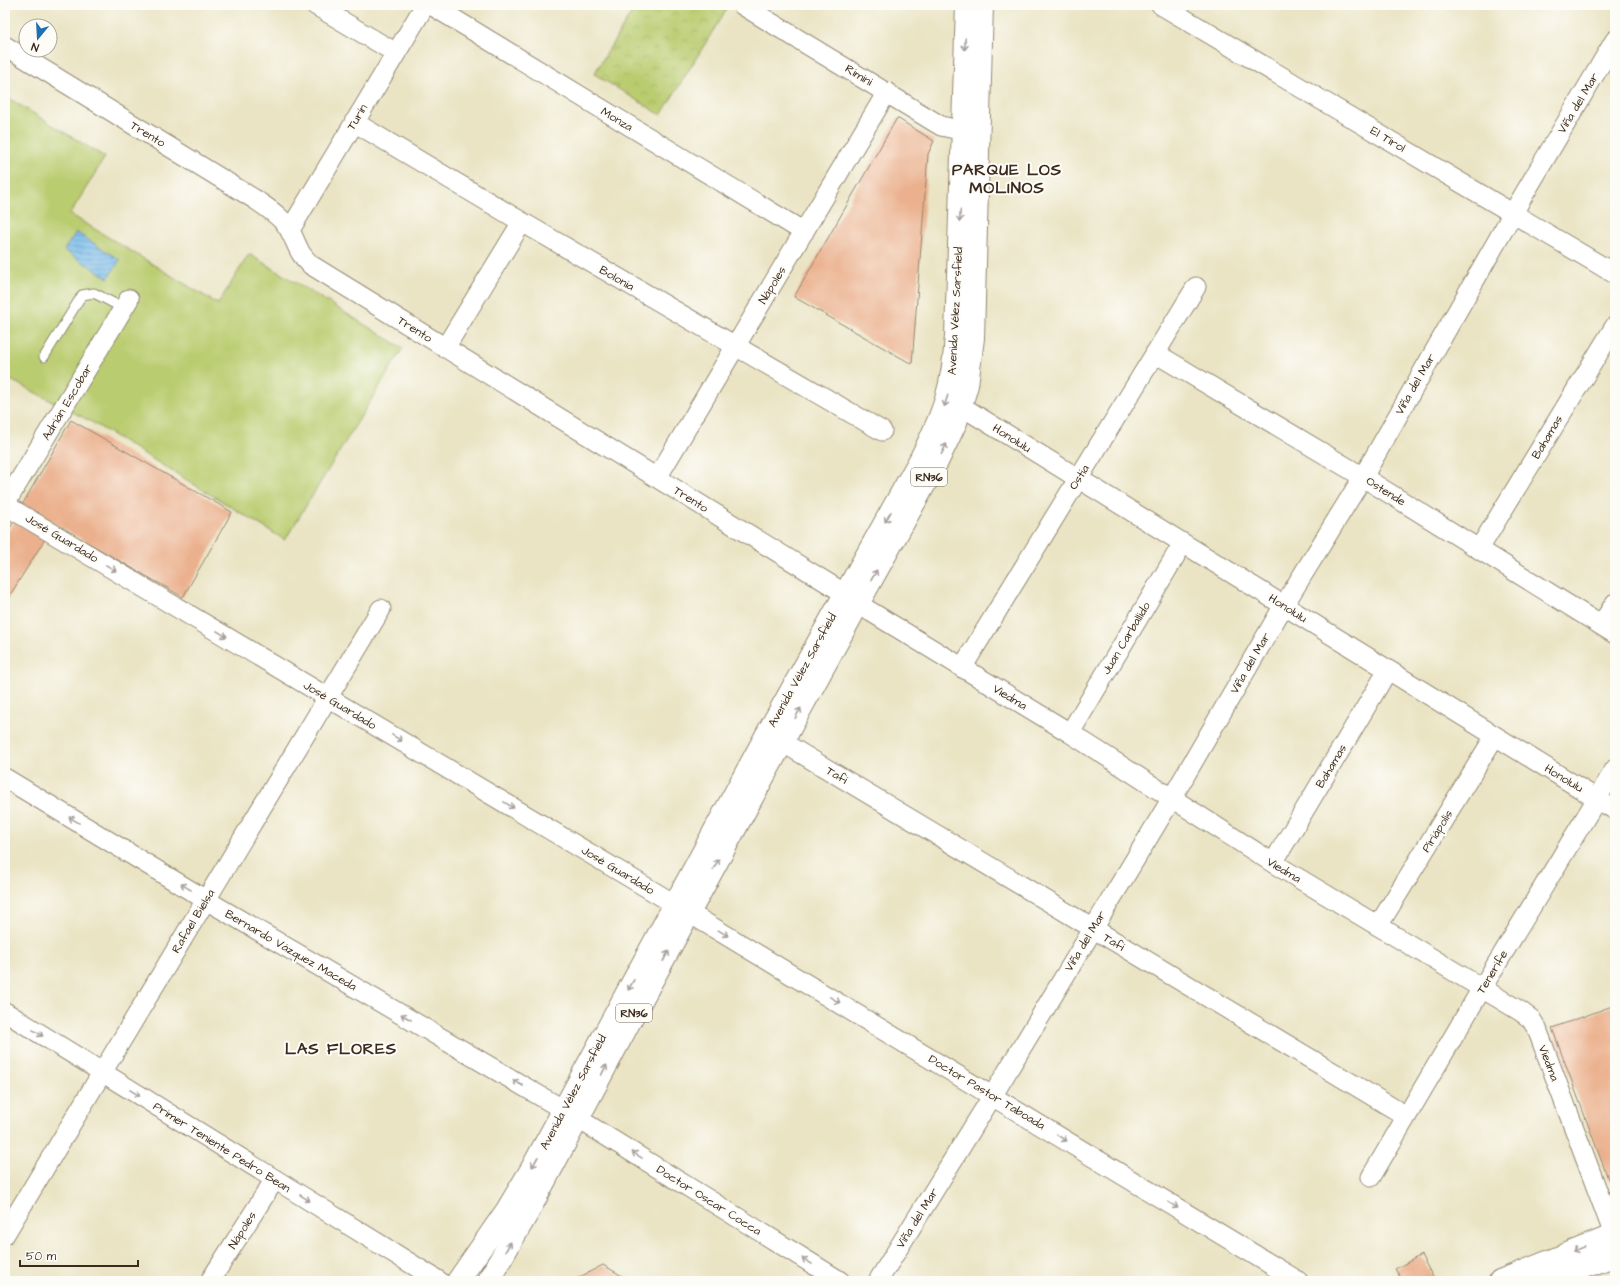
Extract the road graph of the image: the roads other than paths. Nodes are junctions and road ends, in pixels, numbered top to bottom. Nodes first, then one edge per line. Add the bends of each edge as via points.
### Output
1 (315, 5) edge
2 (425, 5) edge
3 (431, 5) edge
4 (742, 5) edge
5 (967, 5) edge
6 (982, 5) edge
7 (1161, 5) edge
8 (1615, 40) edge
9 (5, 46) edge
10 (396, 53) junction
11 (887, 92) junction
12 (354, 122) junction
13 (971, 133) junction
14 (1513, 213) junction
15 (522, 222) junction
16 (290, 230) junction
17 (804, 232) junction
18 (1615, 274) edge
19 (1196, 287) dead end
20 (126, 304) joint
21 (1615, 326) edge
22 (736, 346) junction
23 (445, 348) junction
24 (1155, 353) junction
25 (44, 357) dead end
26 (961, 406) junction
27 (882, 431) dead end
28 (1363, 476) junction
29 (657, 478) junction
30 (1078, 478) junction
31 (5, 504) edge
32 (1183, 543) junction
33 (1479, 549) junction
34 (851, 599) junction
35 (1615, 603) edge
36 (1284, 605) junction
37 (381, 610) dead end
38 (1608, 630) edge
39 (962, 668) junction
40 (1388, 670) junction
41 (328, 697) junction
42 (1070, 733) junction
43 (1495, 736) junction
44 (782, 742) junction
45 (1615, 769) edge
46 (5, 778) edge
47 (1172, 798) junction
48 (1596, 798) junction
49 (1615, 810) edge
50 (1273, 863) junction
51 (206, 900) junction
52 (683, 908) junction
53 (1378, 926) junction
54 (1092, 929) junction
55 (1482, 988) junction
56 (5, 1012) edge
57 (102, 1072) junction
58 (993, 1095) junction
59 (571, 1114) junction
60 (1406, 1116) junction
61 (1371, 1176) dead end
62 (275, 1179) junction
63 (5, 1234) edge
64 (1615, 1242) edge
65 (210, 1281) edge
66 (439, 1281) edge
67 (458, 1281) edge
68 (488, 1281) edge
69 (840, 1281) edge
70 (878, 1281) edge
71 (1298, 1281) edge
72 (1500, 1281) edge
73 (1550, 1281) edge

1 - 10 street
2 - 10 street, Turín
3 - 17 street, Monza
4 - 11 street, Rimini
5 -> 13 main road, Avenida Vélez Sarsfield / RN36
6 - 13 main road, Avenida Vélez Sarsfield / RN36
7 - 14 street, El Tirol
8 - 14 street, Viña del Mar
9 - 16 street, Trento via 256,200 276,214
10 - 12 street, Turín
11 - 13 street, Rimini via 941,126
11 - 17 street, Nápoles
12 - 15 street, Bolonia
12 - 16 street, Turín
13 - 26 main road, Avenida Vélez Sarsfield / RN36 via 973,338 967,385
13 -> 34 main road, Avenida Vélez Sarsfield / RN36 via 952,379 946,402 921,458
14 - 18 street, El Tirol
14 - 28 street, Viña del Mar
15 - 22 street, Bolonia
15 - 23 street
16 - 23 street, Trento via 300,255 311,265
17 - 22 street, Nápoles
19 - 24 street, Ostia
20 - 25 lane via 94,293 82,295
20 - 31 street, Adrián Escobar
21 - 33 street, Bahamas
22 - 27 street, Bolonia
22 - 29 street, Nápoles
23 - 29 street, Trento
24 - 28 street, Ostende
24 - 30 street, Ostia
26 - 30 street, Honolulu
34 -> 26 main road, Avenida Vélez Sarsfield / RN36 via 937,462
28 - 33 street, Ostende
28 - 36 street, Viña del Mar
29 - 34 street, Trento
30 - 32 street, Honolulu
30 - 39 street, Ostia
31 -> 41 street, José Guardado
32 - 36 street, Honolulu
32 - 42 street, Juan Carballido
33 - 38 street, Ostende
34 - 39 street, Viedma
44 -> 34 main road, Avenida Vélez Sarsfield / RN36
34 - 52 main road, Avenida Vélez Sarsfield / RN36
35 - 38 street
36 - 40 street, Honolulu
36 - 47 street, Viña del Mar
37 - 41 street, Rafael Bielsa
39 - 42 street, Viedma
40 - 43 street, Honolulu
40 - 50 street, Bahamas
41 - 51 street, Rafael Bielsa
41 -> 52 street, José Guardado
42 - 47 street, Viedma
43 - 48 street, Honolulu
43 - 53 street, Piriápolis
52 -> 44 main road, Avenida Vélez Sarsfield / RN36
44 - 54 street, Tafí
45 - 48 street, Tenerife
51 -> 46 street, Bernardo Vázquez Maceda
47 - 50 street, Viedma
47 - 54 street, Viña del Mar
48 - 49 street, Honolulu
48 - 55 street, Tenerife
50 - 53 street, Viedma
51 - 57 street, Rafael Bielsa
59 -> 51 street, Bernardo Vázquez Maceda
52 -> 58 street, Doctor Pastor Taboada
52 - 59 main road, Avenida Vélez Sarsfield / RN36
53 - 55 street, Viedma
54 - 58 street, Viña del Mar
54 - 60 street, Tafí
55 - 60 street, Tenerife
55 - 64 street, Viedma via 1531,1019 1537,1029
56 -> 57 street, Primer Teniente Pedro Bean
57 -> 62 street, Primer Teniente Pedro Bean
57 - 63 street, Rafael Bielsa
58 - 70 street, Viña del Mar
58 -> 71 street, Doctor Pastor Taboada
59 -> 67 main road, Avenida Vélez Sarsfield / RN36
68 -> 59 main road, Avenida Vélez Sarsfield / RN36 via 527,1214
69 -> 59 street, Doctor Oscar Cocca
60 - 61 street, Tenerife
62 - 65 street, Nápoles
62 -> 66 street, Primer Teniente Pedro Bean
64 -> 72 main road
64 - 73 main road

